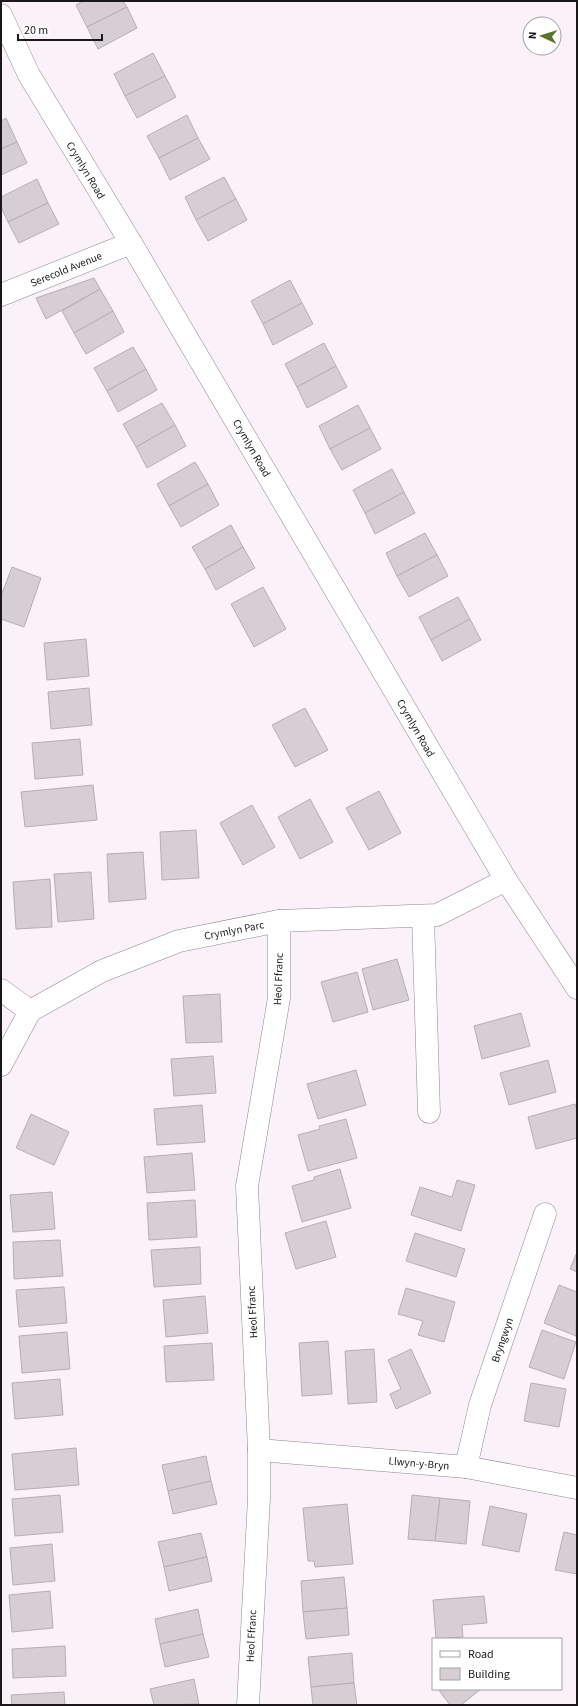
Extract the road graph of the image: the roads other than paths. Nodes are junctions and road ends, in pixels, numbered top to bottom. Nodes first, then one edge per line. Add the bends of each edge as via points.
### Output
1 (1, 15) edge
2 (131, 243) junction
3 (1, 294) edge
4 (506, 880) junction
5 (423, 916) junction
6 (279, 921) junction
7 (577, 988) edge
8 (1, 990) edge
9 (30, 1011) junction
10 (1, 1065) edge
11 (429, 1112) dead end
12 (545, 1214) dead end
13 (259, 1450) junction
14 (466, 1467) junction
15 (577, 1488) edge
16 (248, 1705) edge

1 - 2 street, Crymlyn Road via 29,75
2 - 3 street, Serecold Avenue
2 - 4 street, Crymlyn Road
4 - 5 street, Crymlyn Parc via 437,916
4 - 7 street, Crymlyn Road
5 - 6 street, Crymlyn Parc
5 - 11 street
6 - 9 street, Crymlyn Parc via 179,941 102,971
6 - 13 street, Heol Ffranc via 279,998 247,1186
8 - 9 street
9 - 10 street
12 - 14 street, Bryngwyn via 480,1405
13 - 14 street, Llwyn-y-Bryn
13 - 16 street, Heol Ffranc via 259,1498
14 - 15 street, Llwyn-y-Bryn

